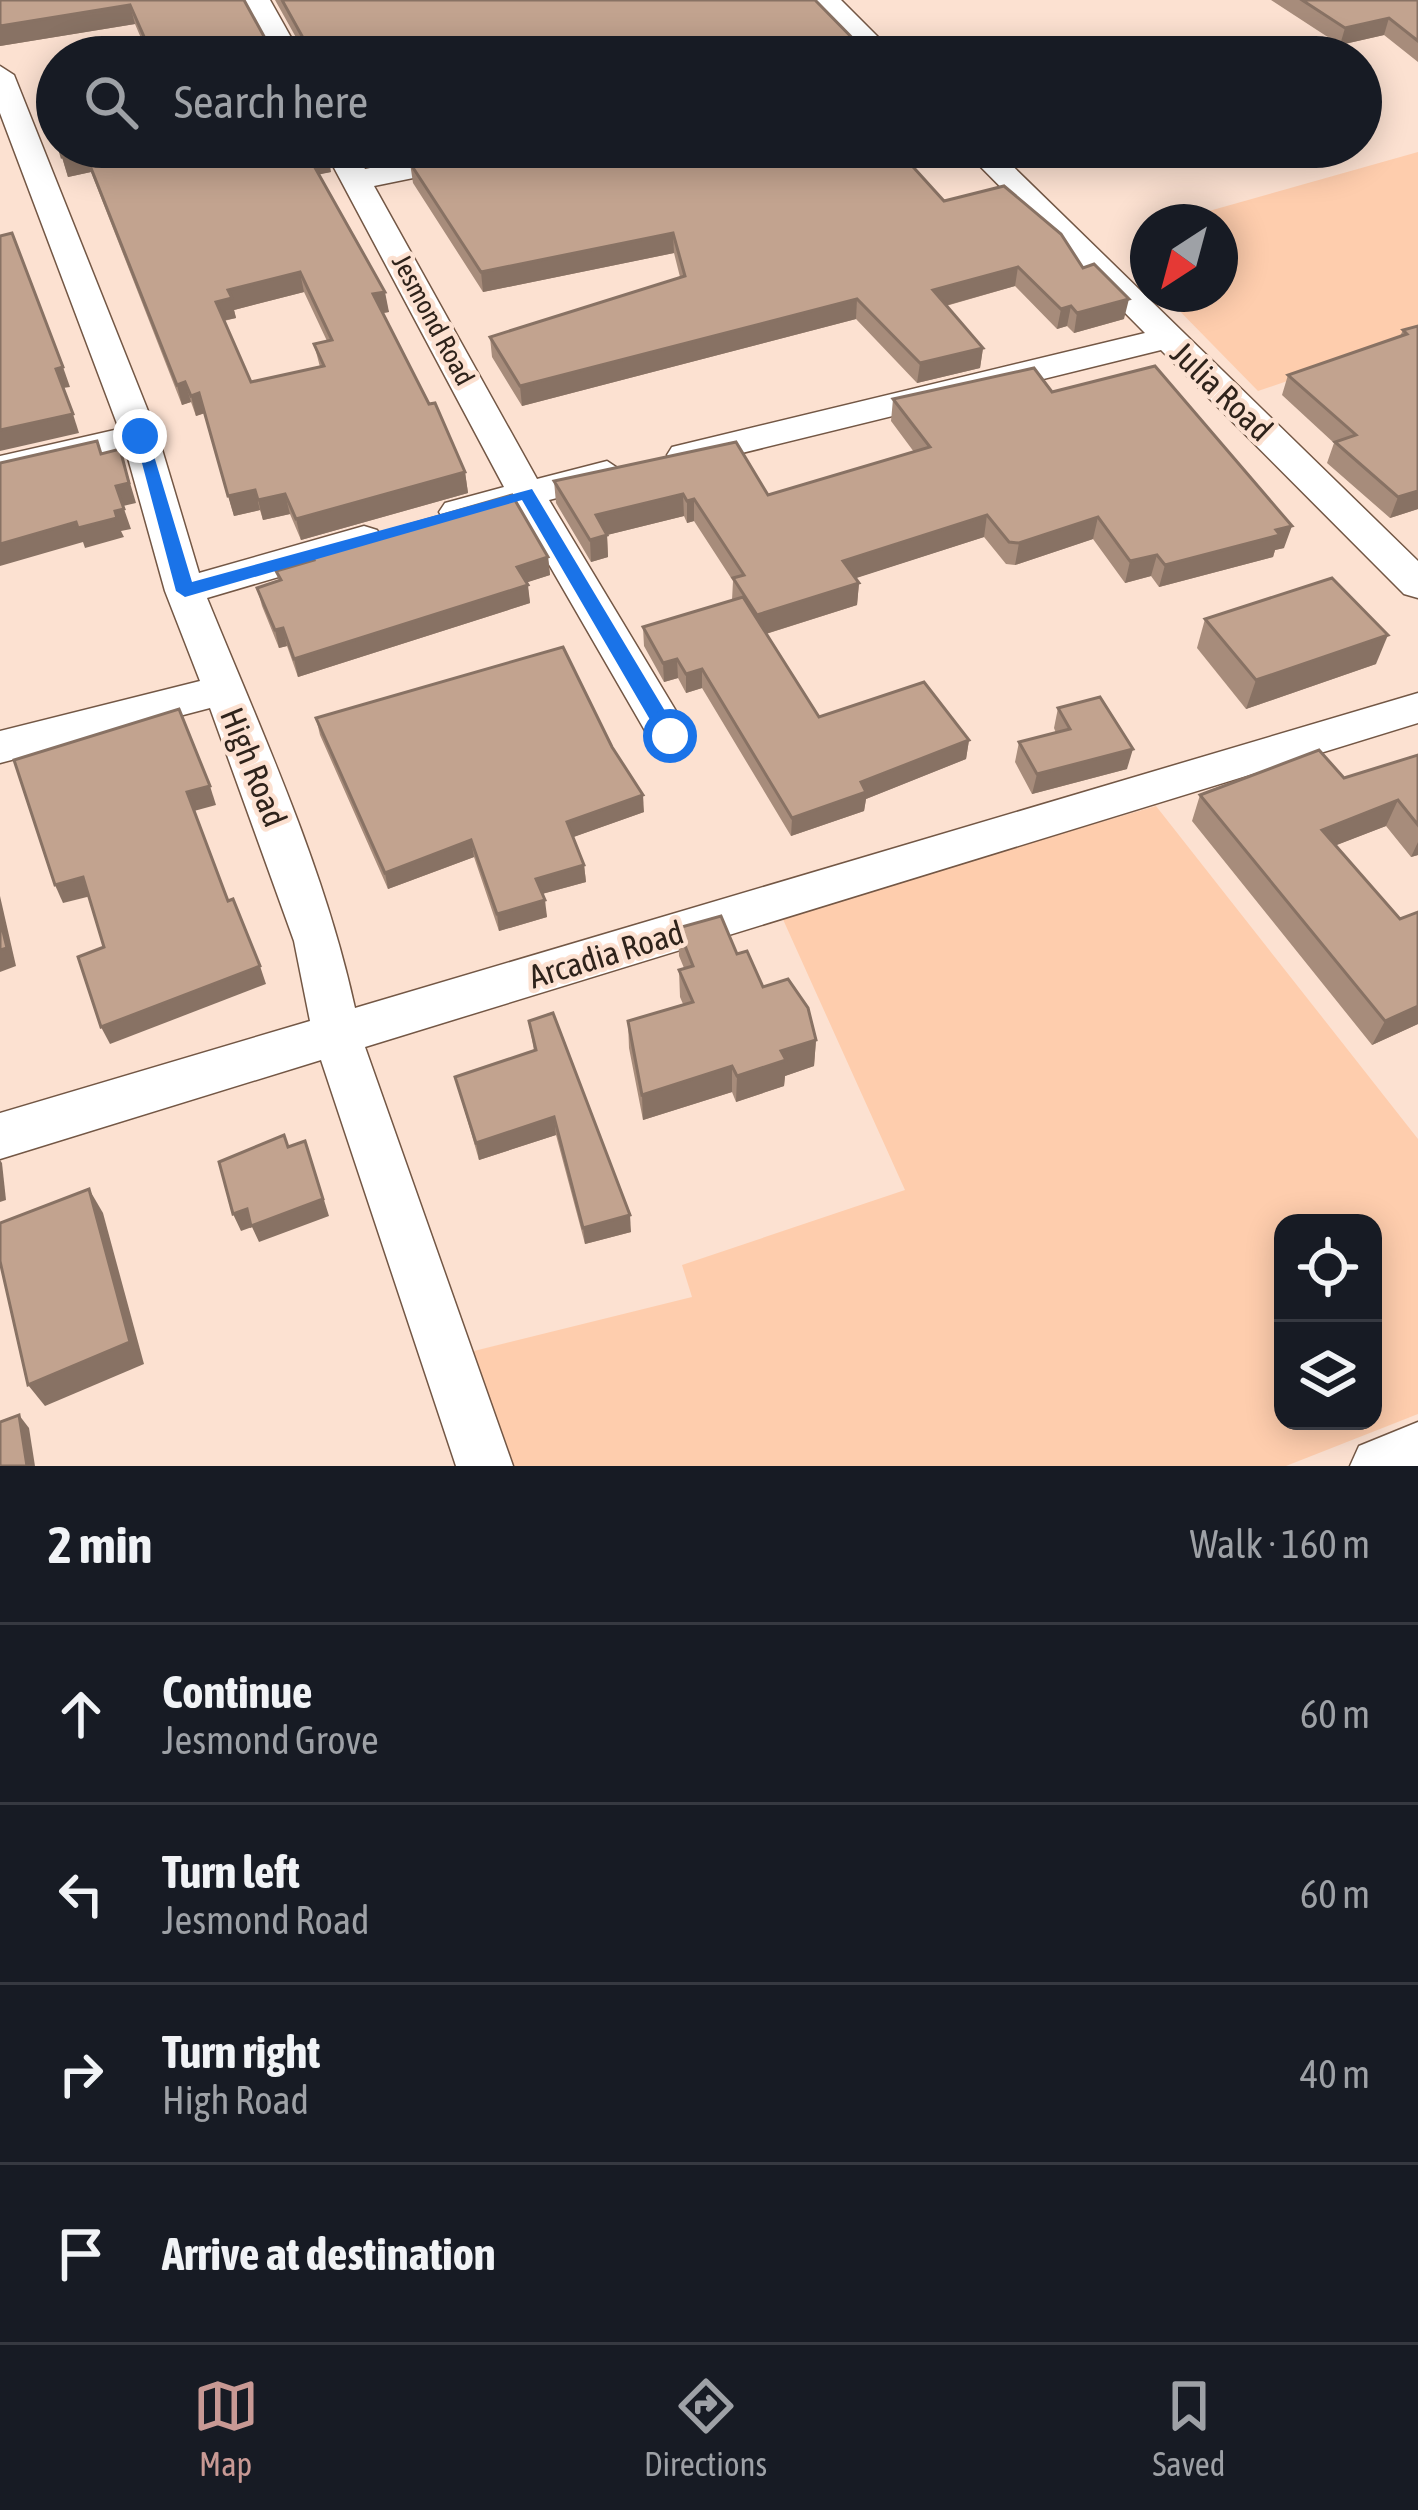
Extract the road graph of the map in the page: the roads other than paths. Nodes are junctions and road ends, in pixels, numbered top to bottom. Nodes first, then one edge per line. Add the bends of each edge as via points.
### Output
1 (256, 0) edge
2 (826, 0) edge
3 (276, 36) edge
4 (863, 36) edge
5 (0, 75) edge
6 (36, 168) edge
7 (36, 168) edge
8 (350, 168) edge
9 (417, 168) edge
10 (997, 168) edge
11 (357, 180) junction
12 (1168, 338) junction
13 (140, 436) junction
14 (0, 468) edge
15 (526, 493) junction
16 (1418, 584) edge
17 (185, 591) junction
18 (223, 690) junction
19 (1418, 708) edge
20 (670, 736) dead end
21 (0, 747) edge
22 (338, 1036) junction
23 (0, 1136) edge
24 (1418, 1450) edge
25 (484, 1466) edge
26 (1379, 1466) edge

1 - 3 street
2 - 4 street
5 - 7 street, High Road
6 - 13 street, High Road
8 - 11 street, Jesmond Road
9 - 11 street
10 - 12 street, Julia Road
11 - 15 street, Jesmond Road
12 - 15 street
12 - 16 street, Julia Road
13 - 14 street
13 - 17 street, High Road
15 - 17 street
15 - 20 street, Jesmond Road
17 - 18 street, High Road
18 - 21 street
18 - 22 street, High Road via 317,941
19 - 22 street, Arcadia Road
22 - 23 street, Arcadia Road
22 - 25 street, High Road
24 - 26 street

